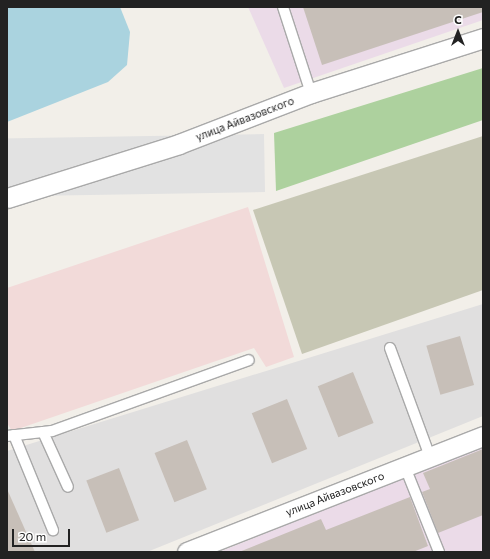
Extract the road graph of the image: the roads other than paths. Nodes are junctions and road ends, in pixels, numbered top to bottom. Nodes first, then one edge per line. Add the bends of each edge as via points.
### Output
1 (283, 7) edge
2 (483, 38) edge
3 (311, 93) junction
4 (7, 198) edge
5 (390, 348) dead end
6 (249, 360) dead end
7 (43, 432) junction
8 (10, 435) edge
9 (483, 436) edge
10 (430, 457) junction
11 (405, 467) junction
12 (68, 487) dead end
13 (53, 530) dead end
14 (187, 552) edge
15 (439, 552) edge

1 - 3 lane
2 - 3 street, улица Айвазовского
3 - 4 street, улица Айвазовского via 180,144
5 - 10 lane
6 - 7 lane
7 - 8 lane
7 - 12 lane
8 - 13 lane
9 - 10 street, улица Айвазовского
10 - 11 street, улица Айвазовского
11 - 14 street, улица Айвазовского
11 - 15 lane

